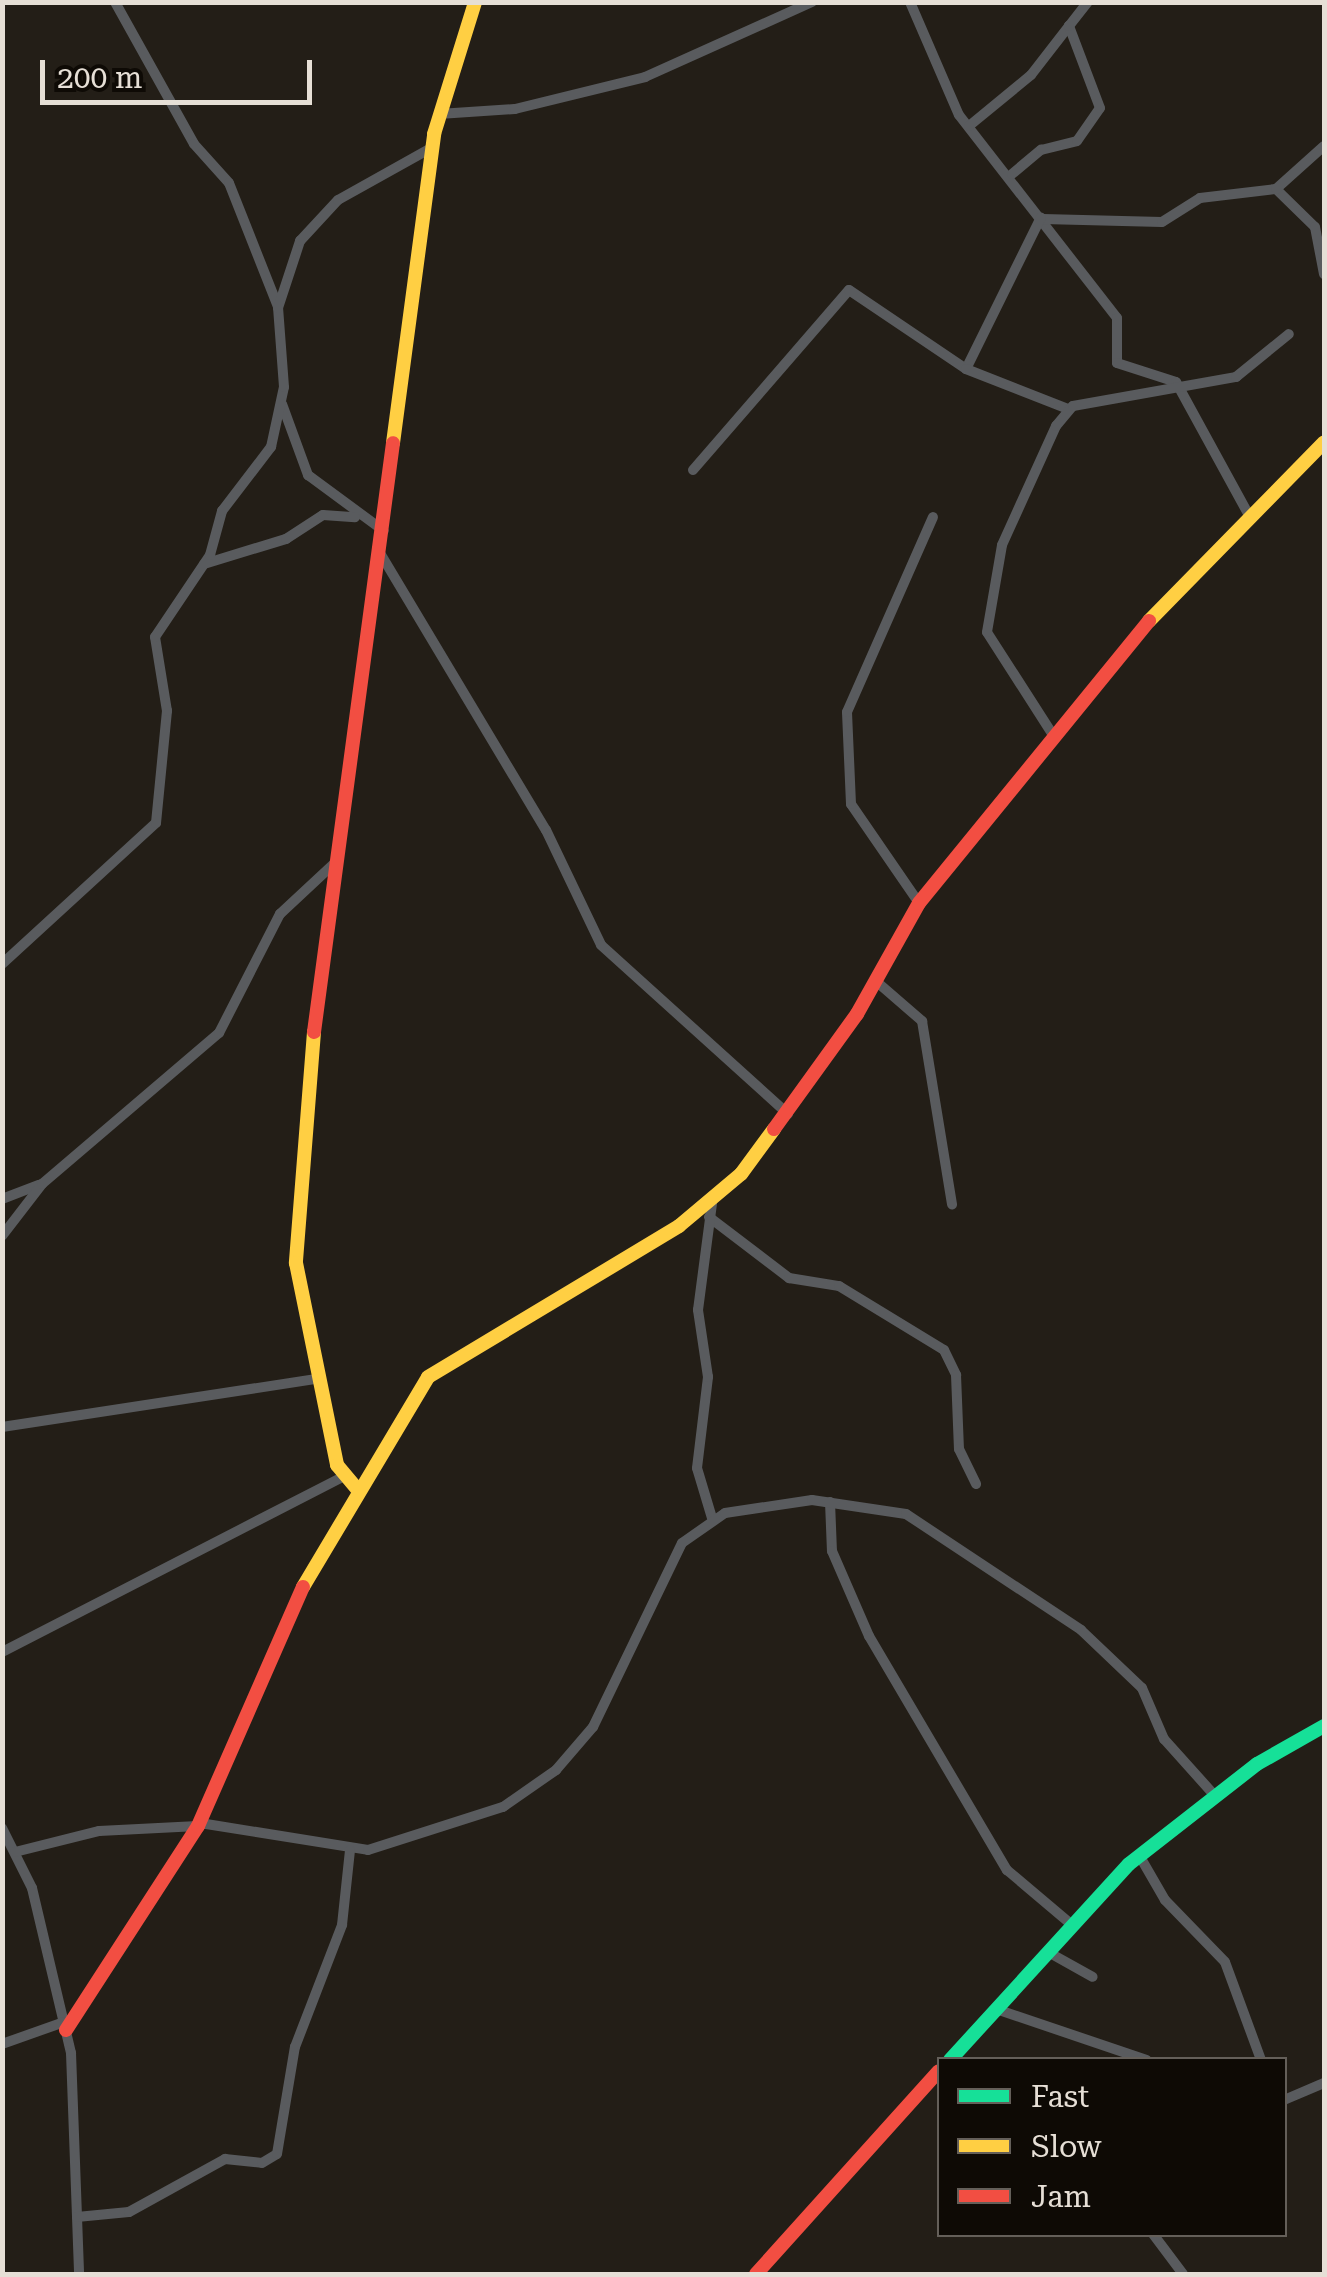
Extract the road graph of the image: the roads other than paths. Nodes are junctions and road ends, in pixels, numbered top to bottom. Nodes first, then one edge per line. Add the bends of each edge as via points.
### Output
1 (114, 2) edge
2 (475, 2) edge
3 (812, 2) edge
4 (910, 2) edge
5 (1088, 2) edge
6 (1069, 26) junction
7 (438, 114) junction
8 (968, 126) junction
9 (1324, 146) edge
10 (432, 147) junction
11 (1012, 174) junction
12 (1276, 190) junction
13 (1042, 218) junction
14 (1324, 274) edge
15 (278, 308) junction
16 (1289, 334) dead end
17 (966, 369) junction
18 (1180, 392) junction
19 (281, 402) junction
20 (1068, 409) junction
21 (1324, 442) edge
22 (692, 470) dead end
23 (355, 517) junction
24 (933, 517) dead end
25 (1251, 518) junction
26 (384, 531) junction
27 (380, 553) junction
28 (204, 564) junction
29 (1053, 736) junction
30 (338, 860) junction
31 (920, 903) junction
32 (2, 964) edge
33 (877, 982) junction
34 (788, 1114) junction
35 (42, 1184) junction
36 (2, 1200) edge
37 (952, 1205) dead end
38 (711, 1210) junction
39 (2, 1236) edge
40 (316, 1379) junction
41 (2, 1427) edge
42 (341, 1478) junction
43 (976, 1484) dead end
44 (356, 1488) junction
45 (830, 1502) junction
46 (712, 1518) junction
47 (2, 1652) edge
48 (1324, 1726) edge
49 (1216, 1796) junction
50 (199, 1825) junction
51 (2, 1828) edge
52 (350, 1850) junction
53 (15, 1852) junction
54 (1139, 1855) junction
55 (1072, 1925) junction
56 (1048, 1952) junction
57 (1093, 1977) dead end
58 (996, 2009) junction
59 (65, 2026) junction
60 (2, 2044) edge
61 (953, 2057) edge
62 (1139, 2057) edge
63 (1260, 2057) edge
64 (937, 2075) edge
65 (1324, 2083) edge
66 (1287, 2103) edge
67 (77, 2217) junction
68 (1155, 2237) edge
69 (79, 2274) edge
70 (756, 2274) edge
71 (1183, 2274) edge

1 - 15 street via 194,144 229,184
2 - 7 street
3 - 7 street via 645,77 516,109
4 - 8 street
5 - 6 street
6 - 8 street via 1031,75
6 - 11 street via 1100,108 1077,140 1042,150
7 - 10 street
8 - 11 street
9 - 12 street
10 - 15 street via 320,215
10 - 26 street
11 - 13 street
12 - 13 street via 1200,198 1162,222
12 - 14 street via 1315,227
13 - 17 street
13 - 18 street via 1117,318 1117,363 1164,374
15 - 19 street
16 - 18 street via 1236,378
17 - 20 street
17 - 22 street via 849,290
18 - 20 street
18 - 25 street
19 - 23 street via 308,475
19 - 28 street via 268,453 222,511
20 - 29 street via 1014,508 987,618 992,650
21 - 25 street
23 - 26 street
23 - 28 street via 324,515 286,539
24 - 31 street via 847,712 851,804
25 - 29 street via 1190,572
26 - 27 street
27 - 30 street
27 - 34 street via 546,830 602,945
28 - 32 street via 155,637 167,710 156,823
29 - 31 street
30 - 35 street via 280,914 232,1011 194,1061
30 - 40 street via 306,1094 296,1263
31 - 33 street
33 - 34 street
33 - 37 street via 922,1021
34 - 38 street
35 - 36 street
35 - 39 street
38 - 43 street via 789,1278 839,1286 944,1350 956,1374 959,1449
38 - 44 street via 438,1364
38 - 46 street via 697,1468
40 - 41 street
40 - 42 street
42 - 44 street
42 - 47 street
44 - 50 street via 269,1655
45 - 46 street via 783,1501
45 - 49 street via 906,1514 1080,1630 1132,1675 1164,1739
45 - 55 street via 832,1550 870,1636 1007,1870
46 - 52 street via 674,1553 593,1728 556,1770 503,1808 397,1845
48 - 49 street
49 - 54 street
50 - 52 street
50 - 53 street via 99,1830
50 - 59 street
51 - 53 street
52 - 67 street via 342,1925 295,2047 273,2159 224,2159 129,2212
53 - 59 street
54 - 55 street
54 - 63 street via 1166,1900 1225,1962
55 - 56 street
56 - 57 street
56 - 58 street
58 - 61 street
58 - 62 street
59 - 60 street
59 - 67 street
64 - 70 street
65 - 66 street
67 - 69 street
68 - 71 street

